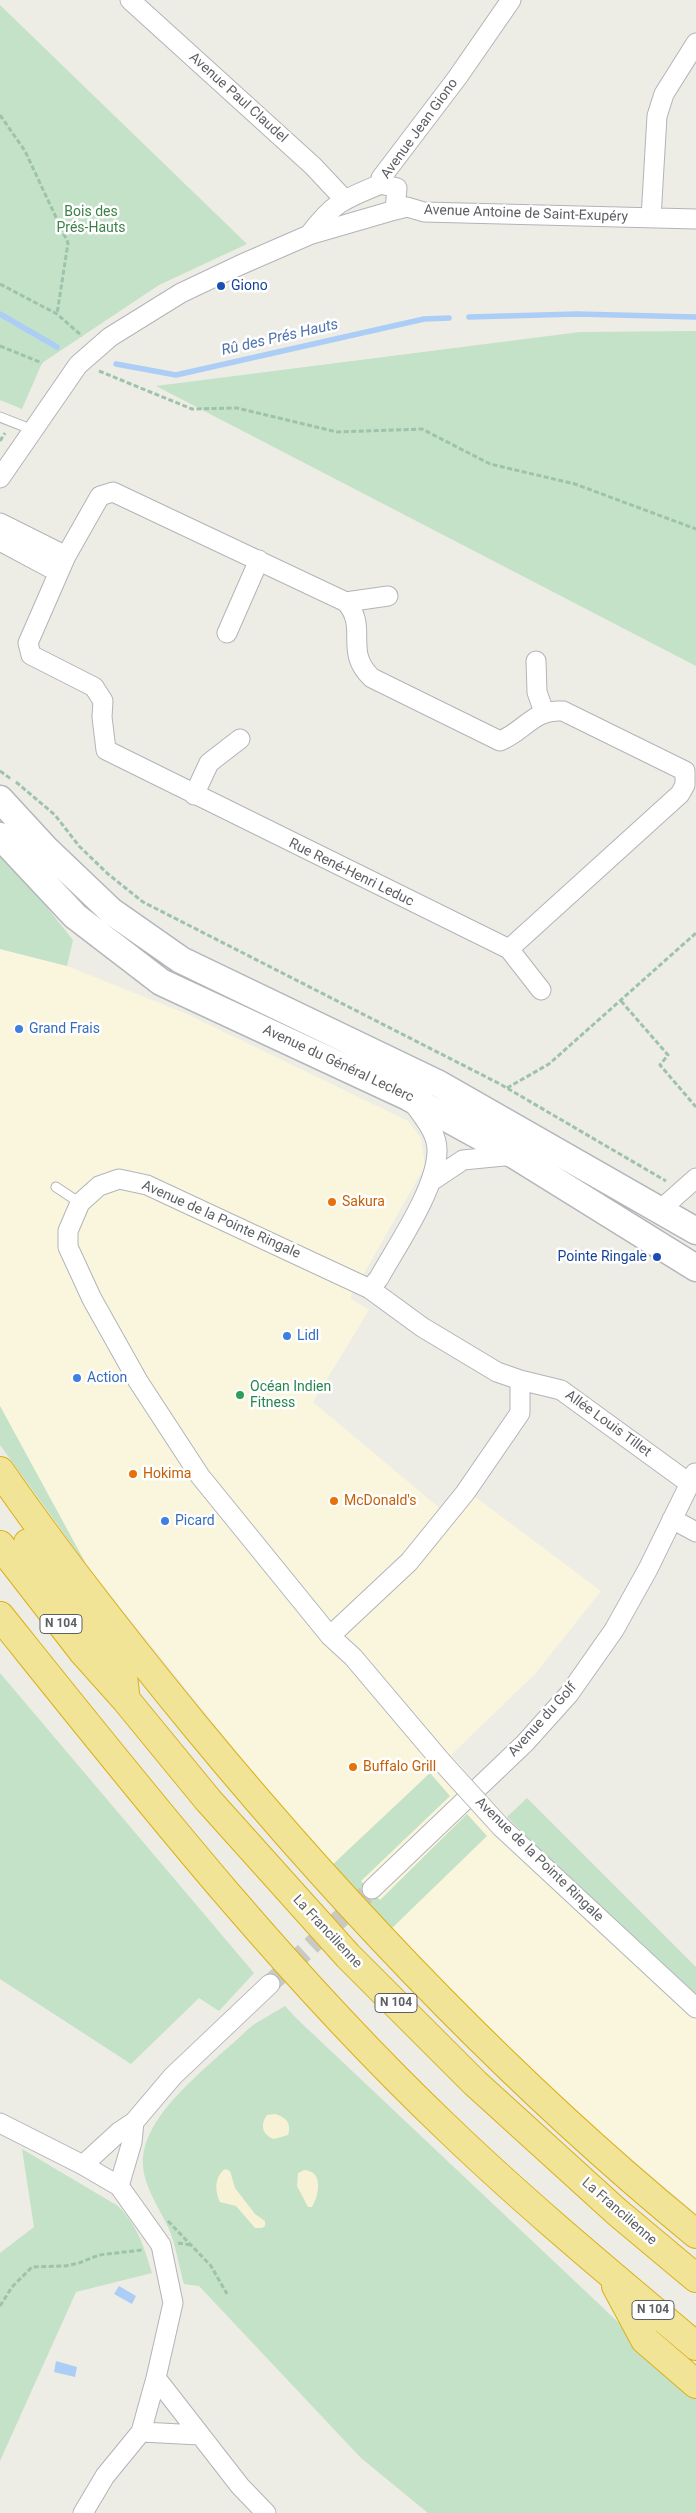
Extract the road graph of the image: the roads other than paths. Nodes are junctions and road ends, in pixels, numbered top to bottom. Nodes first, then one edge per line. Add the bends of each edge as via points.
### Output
1 (130, 0) edge
2 (511, 0) edge
3 (696, 42) edge
4 (381, 184) junction
5 (344, 199) junction
6 (395, 210) junction
7 (651, 218) junction
8 (696, 219) edge
9 (309, 235) junction
10 (0, 416) edge
11 (33, 430) junction
12 (0, 478) edge
13 (0, 524) edge
14 (0, 542) edge
15 (260, 560) junction
16 (62, 564) junction
17 (388, 596) dead end
18 (346, 602) junction
19 (226, 633) dead end
20 (536, 661) dead end
21 (544, 712) junction
22 (240, 739) dead end
23 (690, 772) edge
24 (194, 795) junction
25 (0, 799) edge
26 (0, 836) edge
27 (509, 950) junction
28 (541, 990) dead end
29 (408, 1097) junction
30 (514, 1155) junction
31 (696, 1178) edge
32 (433, 1180) junction
33 (56, 1187) dead end
34 (80, 1203) junction
35 (660, 1210) junction
36 (696, 1231) edge
37 (696, 1268) edge
38 (370, 1289) junction
39 (520, 1380) junction
40 (0, 1470) edge
41 (694, 1483) edge
42 (0, 1504) edge
43 (672, 1519) junction
44 (696, 1532) edge
45 (0, 1545) edge
46 (0, 1616) edge
47 (330, 1636) junction
48 (0, 1641) edge
49 (27, 1650) junction
50 (126, 1700) junction
51 (372, 1889) tunnel mouth
52 (270, 1984) tunnel mouth
53 (696, 2008) edge
54 (134, 2122) junction
55 (0, 2123) edge
56 (83, 2165) junction
57 (119, 2186) junction
58 (696, 2234) edge
59 (610, 2274) junction
60 (696, 2278) edge
61 (696, 2346) edge
62 (156, 2378) junction
63 (696, 2384) edge
64 (141, 2432) junction
65 (200, 2435) junction
66 (83, 2513) edge
67 (266, 2513) edge

1 - 5 street, Avenue Paul Claudel via 313,166
2 - 4 street, Avenue Jean Giono via 381,178
3 - 7 street via 664,94 657,116
4 - 5 street, Avenue Jean Giono
4 - 6 street via 396,188
5 - 9 street, Avenue Jean Giono via 325,214
6 - 7 street, Avenue Antoine de Saint-Exupéry via 408,207 424,212
6 - 9 street, Avenue Antoine de Saint-Exupéry
7 - 8 street, Avenue Antoine de Saint-Exupéry
9 - 11 street, Avenue Antoine de Saint-Exupéry via 181,293 110,336 78,365
10 - 11 lane
11 - 12 street, Avenue Antoine de Saint-Exupéry
13 - 16 street
14 - 16 street
15 - 16 street, Rue René-Henri Leduc via 113,492 100,496
15 - 18 street, Rue René-Henri Leduc
15 - 19 street
16 - 24 street, Rue René-Henri Leduc via 28,643 31,655 94,687 103,701 106,750
17 - 18 street
18 - 21 street via 356,616 358,660 372,678 500,741
20 - 21 street via 537,692
21 - 23 street via 564,711
22 - 24 street via 209,762
23 - 27 street via 680,794
24 - 27 street, Rue René-Henri Leduc
25 - 35 main road, Avenue du Général Leclerc via 47,850 111,911 181,960 438,1084
26 - 29 main road, Avenue du Général Leclerc via 75,916 162,982
27 - 28 street, Rue René-Henri Leduc
29 - 30 main road, Avenue du Général Leclerc
29 - 32 street via 429,1124 438,1150
30 - 32 street via 463,1160
30 - 37 main road, Avenue du Général Leclerc
31 - 35 street
32 - 38 street
33 - 34 lane
34 - 38 street, Avenue de la Pointe Ringale via 99,1186 119,1179 147,1185
34 - 47 street, Avenue de la Pointe Ringale via 68,1230 68,1247 92,1299 138,1381 200,1476
35 - 36 main road, Avenue du Général Leclerc
38 - 39 street, Avenue de la Pointe Ringale via 447,1342 497,1372
39 - 41 street, Allée Louis Tillet via 561,1390
39 - 47 street via 520,1413 465,1493 409,1562
40 - 58 highway via 32,1518 133,1650 340,1893 451,2011 535,2092
41 - 43 street, Avenue du Golf
42 - 50 highway via 122,1668
43 - 44 street
43 - 51 street, Avenue du Golf via 614,1630 570,1694 525,1743
45 - 50 highway, La Francilienne / N 104 via 83,1652
46 - 49 highway, N 104
47 - 53 street, Avenue de la Pointe Ringale, bridge via 501,1827
48 - 49 highway
49 - 59 highway, N 104 via 169,1826 311,1988 447,2128
50 - 60 highway, La Francilienne / N 104 via 208,1800 348,1956 475,2083 617,2212
52 - 54 street via 173,2076
54 - 56 street
54 - 57 street via 132,2142
55 - 56 street
56 - 57 street
57 - 62 street via 161,2245 173,2303
59 - 61 highway, N 104
59 - 63 highway via 645,2340
62 - 64 street
62 - 65 street
64 - 65 street
64 - 66 street via 105,2476
65 - 67 street

